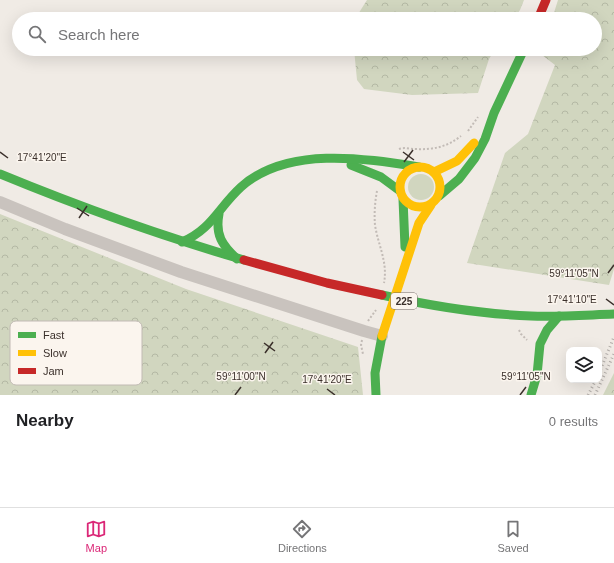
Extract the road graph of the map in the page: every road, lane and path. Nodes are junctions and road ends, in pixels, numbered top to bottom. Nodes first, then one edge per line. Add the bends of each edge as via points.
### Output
1 (546, 0) edge
2 (541, 12) edge
3 (521, 56) edge
4 (494, 115) junction
5 (333, 159) junction
6 (419, 167) junction
7 (434, 172) junction
8 (0, 174) edge
9 (402, 195) junction
10 (439, 196) junction
11 (0, 202) edge
12 (431, 205) junction
13 (219, 214) junction
14 (182, 242) junction
15 (237, 259) junction
16 (401, 275) junction
17 (614, 314) edge
18 (520, 315) junction
19 (559, 316) junction
20 (529, 325) dead end
21 (535, 333) dead end
22 (382, 336) junction
23 (540, 344) junction
24 (376, 395) edge
25 (531, 395) edge

1 - 2 main road
3 - 4 main road
4 - 7 main road via 460,160
4 - 10 main road via 474,159 459,180
5 - 6 main road via 389,162
5 - 9 main road via 381,177
5 - 13 main road via 297,160 266,170 229,198
6 - 7 main road
6 - 9 main road via 412,168 402,178
7 - 10 main road via 441,184
8 - 14 main road, 225 via 76,205
9 - 12 main road via 409,204 416,207
9 - 16 main road via 405,248
10 - 12 main road
11 - 22 street via 181,272
12 - 16 main road via 419,222
13 - 14 main road via 196,236
13 - 15 main road via 217,223 220,239
14 - 15 main road, 225
15 - 18 main road, 225 via 390,298 472,312
16 - 22 main road
17 - 19 main road, 225
18 - 19 main road, 225
18 - 20 main road
19 - 23 main road via 546,330
21 - 23 main road
22 - 24 main road via 376,361
23 - 25 main road via 537,376

